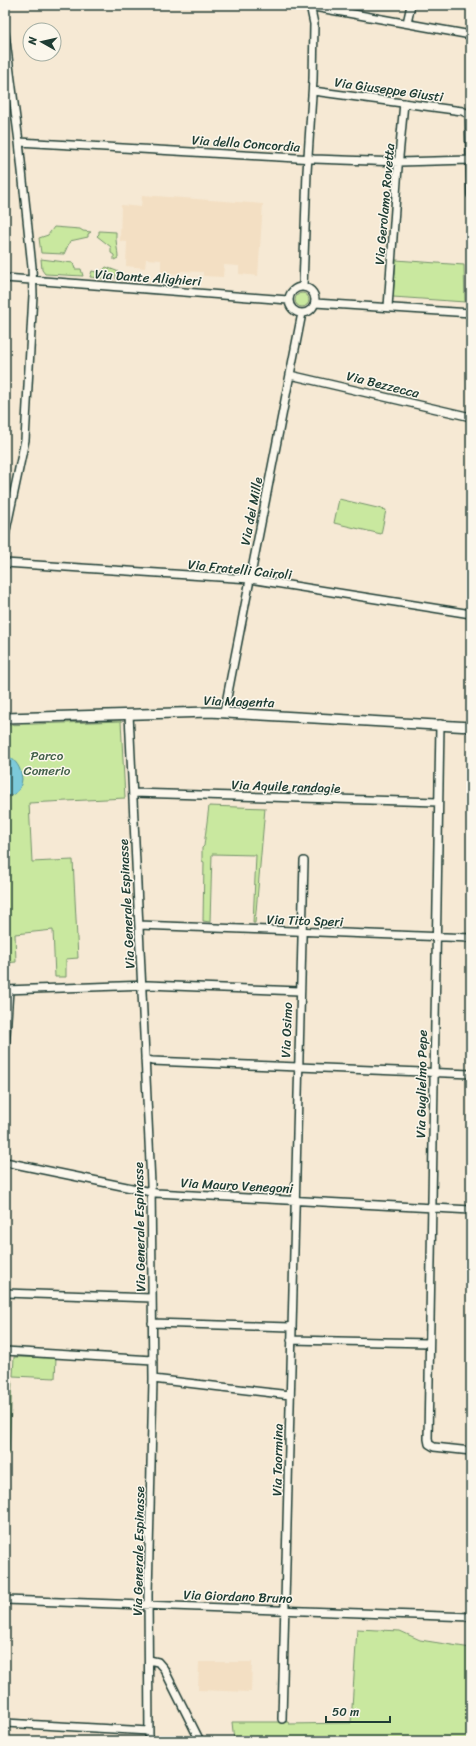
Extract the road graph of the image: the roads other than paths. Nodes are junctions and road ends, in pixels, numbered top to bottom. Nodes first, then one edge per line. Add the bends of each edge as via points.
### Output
1 (308, 5) edge
2 (411, 5) edge
3 (407, 23) junction
4 (5, 34) edge
5 (471, 35) edge
6 (313, 91) junction
7 (404, 103) junction
8 (470, 115) edge
9 (20, 142) junction
10 (471, 158) edge
11 (309, 159) junction
12 (399, 162) junction
13 (471, 195) edge
14 (5, 278) edge
15 (33, 280) junction
16 (303, 287) junction
17 (288, 300) junction
18 (315, 303) junction
19 (388, 307) junction
20 (302, 313) junction
21 (471, 313) edge
22 (290, 375) junction
23 (471, 417) edge
24 (6, 522) edge
25 (5, 534) edge
26 (5, 563) edge
27 (250, 580) junction
28 (471, 614) edge
29 (224, 713) junction
30 (129, 714) junction
31 (5, 718) edge
32 (440, 724) junction
33 (471, 727) edge
34 (133, 794) junction
35 (438, 802) junction
36 (304, 861) dead end
37 (139, 925) junction
38 (302, 932) junction
39 (436, 937) junction
40 (471, 938) edge
41 (142, 985) junction
42 (7, 990) edge
43 (299, 992) junction
44 (5, 1050) edge
45 (145, 1059) junction
46 (297, 1067) junction
47 (434, 1073) junction
48 (471, 1074) edge
49 (5, 1162) edge
50 (151, 1192) junction
51 (294, 1200) junction
52 (432, 1208) junction
53 (471, 1210) edge
54 (5, 1293) edge
55 (152, 1298) junction
56 (152, 1323) junction
57 (291, 1327) junction
58 (291, 1340) junction
59 (429, 1343) junction
60 (5, 1351) edge
61 (153, 1360) junction
62 (153, 1379) junction
63 (290, 1394) junction
64 (471, 1451) edge
65 (5, 1600) edge
66 (148, 1605) junction
67 (285, 1610) junction
68 (471, 1616) edge
69 (149, 1660) junction
70 (282, 1719) dead end
71 (5, 1723) edge
72 (149, 1731) junction
73 (149, 1741) edge
74 (200, 1741) edge

1 - 3 street
1 - 6 street via 314,24
2 - 3 street
3 - 5 street
4 - 9 street
6 - 7 street, Via Giuseppe Giusti
6 - 11 street
7 - 8 street, Via Giuseppe Giusti via 462,111
7 - 12 street, Via Gerolamo Rovetta
8 - 10 street
9 - 11 street, Via della Concordia
9 - 15 street
10 - 12 street, Via della Concordia
10 - 13 street
11 - 12 street, Via della Concordia
11 - 16 street
12 - 19 street, Via Gerolamo Rovetta
14 - 15 street, Via Dante Alighieri
15 - 17 street, Via Dante Alighieri
15 - 24 street via 25,432
16 - 17 street via 295,288
16 - 18 street via 312,292
17 - 20 street via 292,309
18 - 19 street
18 - 20 street via 310,310
19 - 21 street
20 - 22 street, Via dei Mille
22 - 23 street, Via Bezzecca
22 - 27 street, Via dei Mille
24 - 25 street
26 - 27 street, Via Fratelli Cairoli
27 - 28 street, Via Fratelli Cairoli
27 - 29 street, Via dei Mille
29 - 30 street, Via Magenta
29 - 32 street, Via Magenta
30 - 31 street, Via Magenta
30 - 34 street, Via Generale Espinasse
32 - 33 street, Via Magenta
32 - 35 street, Via Guglielmo Pepe
34 - 35 street, Via Aquile randagie
34 - 37 street, Via Generale Espinasse
35 - 39 street, Via Guglielmo Pepe
36 - 38 street, Via Osimo
37 - 38 street, Via Tito Speri
37 - 41 street, Via Generale Espinasse
38 - 39 street, Via Tito Speri
38 - 43 street, Via Osimo
39 - 40 street, Via Tito Speri
39 - 47 street, Via Guglielmo Pepe
41 - 42 street
41 - 43 street
41 - 45 street, Via Generale Espinasse
42 - 44 street
43 - 46 street, Via Osimo
45 - 46 street
45 - 50 street, Via Generale Espinasse
46 - 47 street
46 - 51 street, Via Osimo
47 - 48 street
47 - 52 street, Via Guglielmo Pepe
49 - 50 street, Via Mauro Venegoni
50 - 51 street, Via Mauro Venegoni
50 - 55 street, Via Generale Espinasse
51 - 52 street, Via Mauro Venegoni
51 - 57 street, Via Taormina
52 - 53 street, Via Mauro Venegoni
52 - 59 street, Via Guglielmo Pepe
54 - 55 street
55 - 56 street, Via Generale Espinasse
56 - 57 street
56 - 61 street, Via Generale Espinasse
57 - 58 street, Via Taormina
58 - 59 street
58 - 63 street, Via Taormina
59 - 64 street, Via Guglielmo Pepe via 429,1444 435,1448
60 - 61 street
61 - 62 street, Via Generale Espinasse
62 - 63 street
62 - 66 street, Via Generale Espinasse
63 - 67 street, Via Taormina
65 - 66 street, Via Giordano Bruno
66 - 67 street, Via Giordano Bruno
66 - 69 street, Via Generale Espinasse
67 - 68 street, Via Giordano Bruno
67 - 70 street, Via Taormina
69 - 72 street, Via Generale Espinasse
69 - 74 street via 158,1662 164,1668
71 - 72 street
72 - 73 street, Via Generale Espinasse

